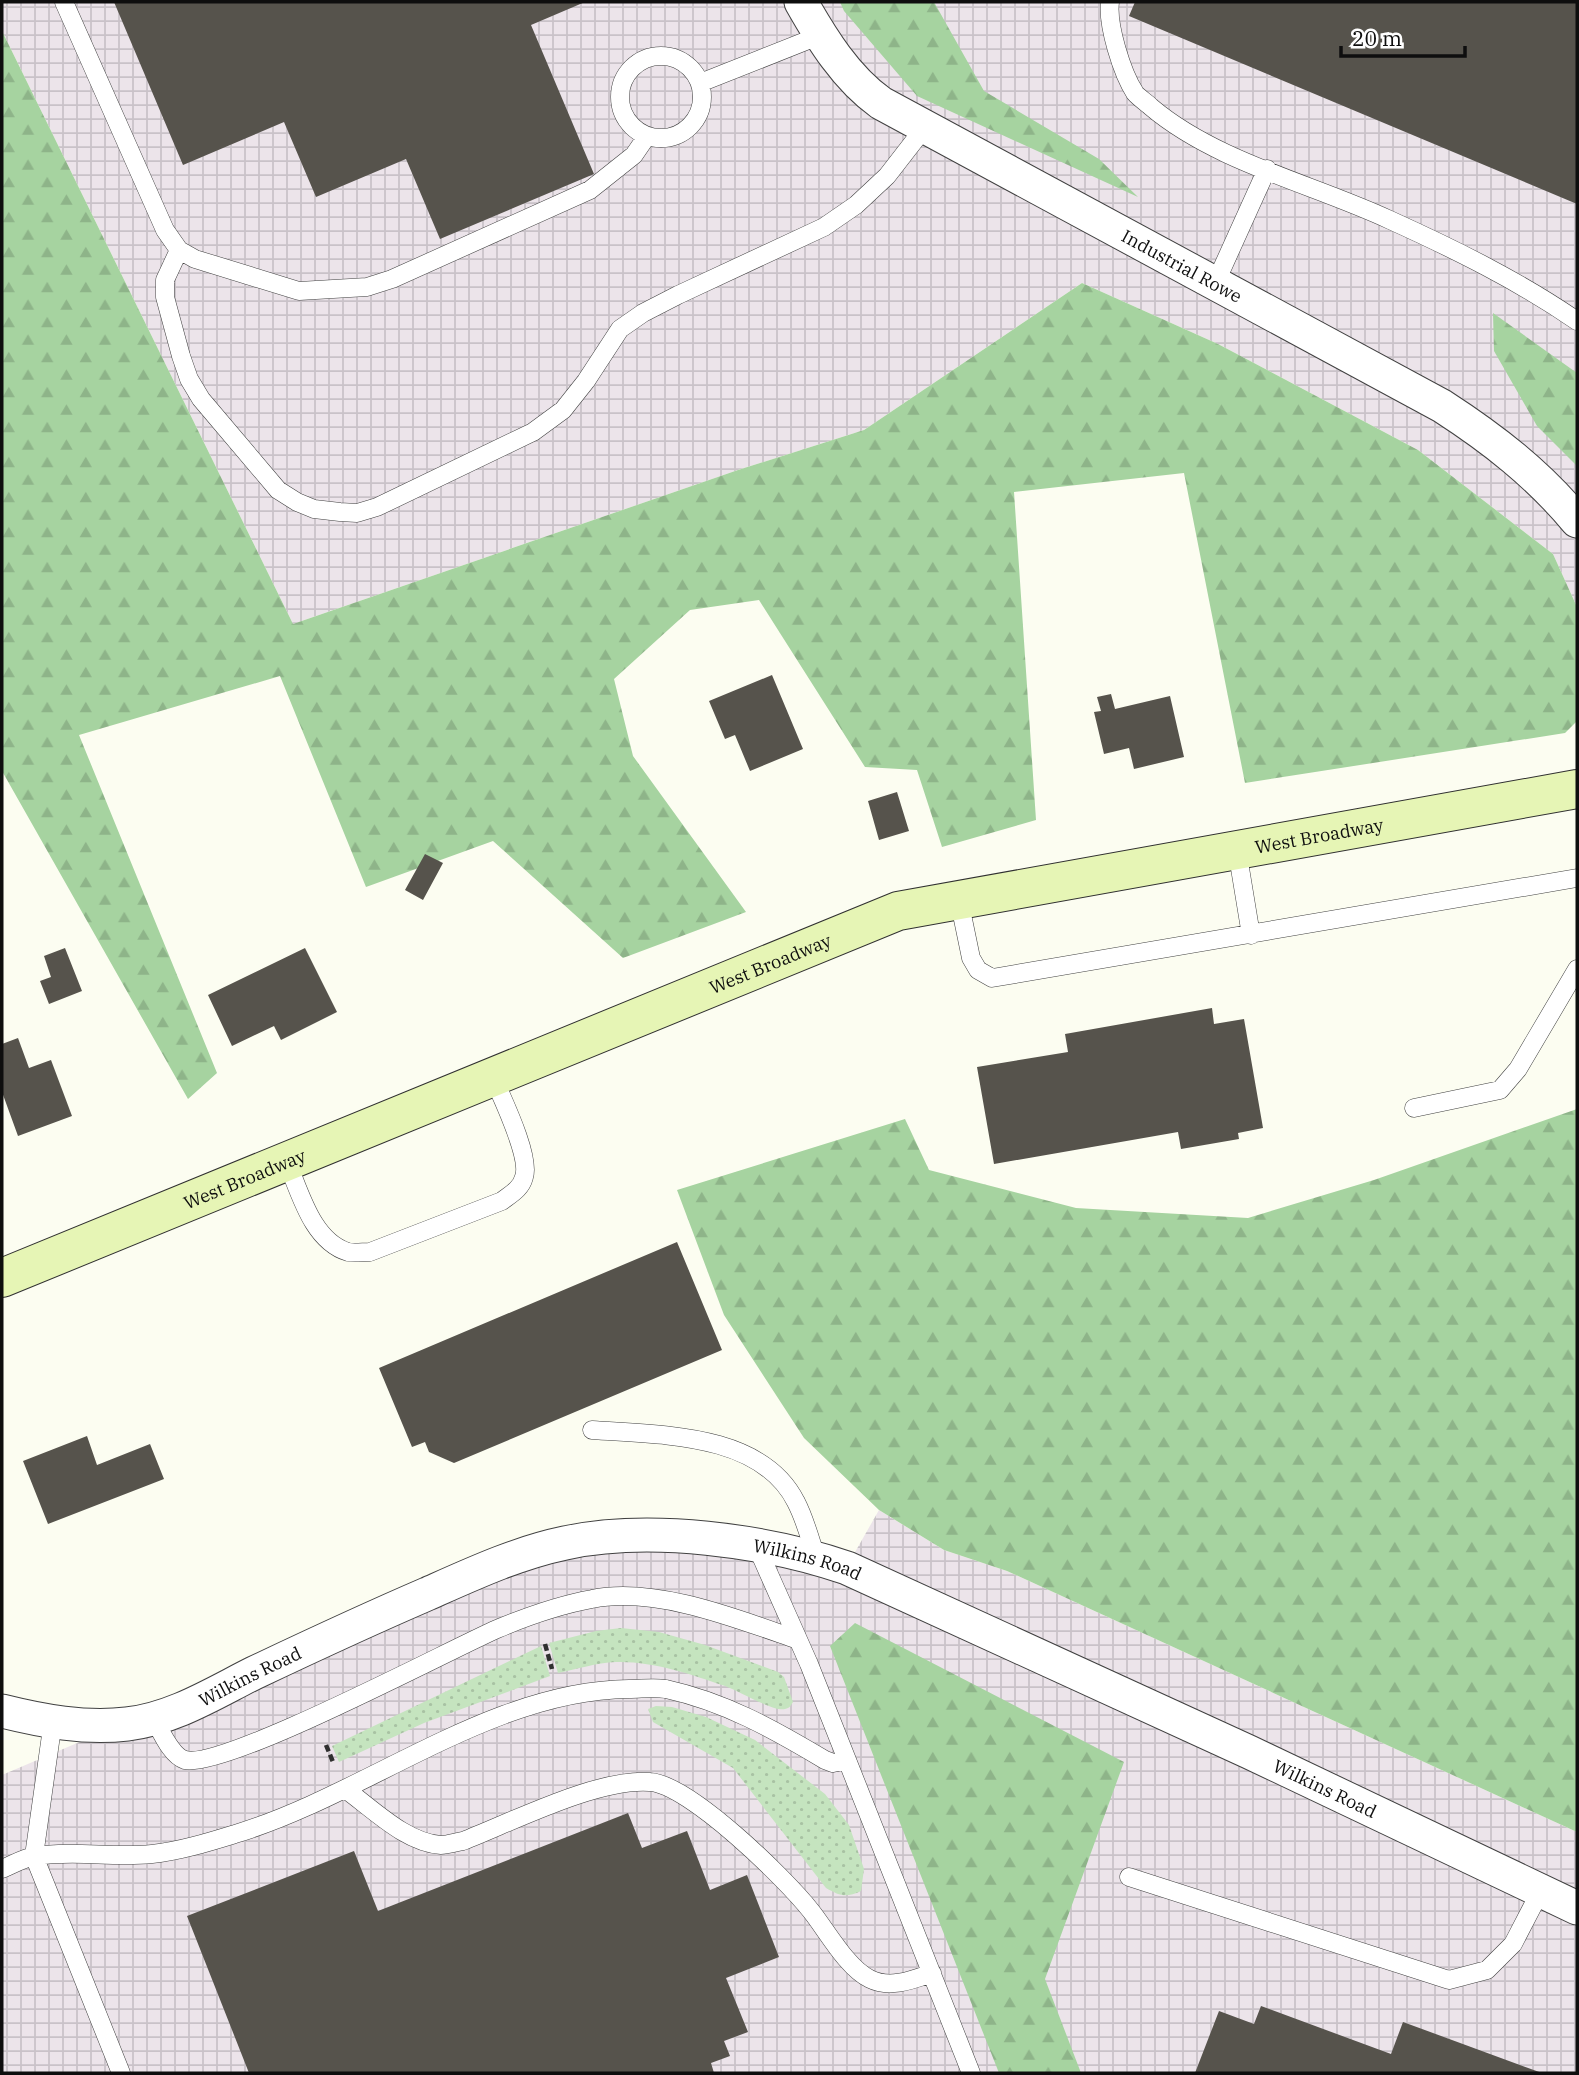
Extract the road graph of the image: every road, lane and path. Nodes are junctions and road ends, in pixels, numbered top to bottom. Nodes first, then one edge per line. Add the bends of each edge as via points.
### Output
1 (64, 2) edge
2 (801, 2) edge
3 (1110, 2) edge
4 (821, 35) junction
5 (700, 83) junction
6 (925, 127) junction
7 (647, 136) junction
8 (1267, 169) junction
9 (179, 250) junction
10 (1215, 284) junction
11 (1577, 321) edge
12 (1577, 521) edge
13 (1577, 789) edge
14 (1237, 850) junction
15 (1577, 878) edge
16 (959, 900) junction
17 (1251, 935) junction
18 (1577, 969) edge
19 (493, 1077) junction
20 (1414, 1108) dead end
21 (287, 1162) junction
22 (2, 1279) edge
23 (592, 1430) dead end
24 (757, 1547) junction
25 (816, 1557) junction
26 (536, 1614) junction
27 (798, 1640) junction
28 (561, 1696) junction
29 (2, 1711) edge
30 (313, 1717) junction
31 (154, 1719) junction
32 (53, 1721) junction
33 (847, 1760) junction
34 (345, 1789) junction
35 (34, 1856) junction
36 (2, 1869) edge
37 (1129, 1877) dead end
38 (1541, 1890) junction
39 (1577, 1908) edge
40 (932, 1973) junction
41 (121, 2073) edge
42 (971, 2073) edge

1 - 9 lane via 165,230
2 - 4 street, Industrial Rowe
3 - 8 lane via 1115,46 1136,94 1172,125
4 - 5 lane
4 - 6 street, Industrial Rowe via 871,95
5 - 7 lane via 701,109 695,121 673,136
5 - 7 lane via 683,62 670,56 643,60 632,68 620,92 621,106 626,120
6 - 9 lane via 887,176 824,227 678,295 620,329 563,410 533,432 357,513 314,509 278,490 201,399 180,356 165,297 165,280
6 - 10 street, Industrial Rowe
7 - 9 lane via 634,155 590,190 367,287 299,290 195,260
8 - 10 lane
8 - 11 lane via 1390,219 1538,294
10 - 12 street, Industrial Rowe via 1463,420 1524,465
13 - 14 main road, West Broadway
14 - 16 main road, West Broadway
14 - 17 lane
15 - 17 lane
16 - 17 lane via 971,958 978,970 992,978
16 - 19 main road, West Broadway via 898,911
18 - 20 lane via 1518,1069 1500,1090
19 - 21 main road, West Broadway
19 - 21 lane via 526,1160 525,1177 502,1201 370,1252 349,1252 327,1240 314,1222
21 - 22 main road, West Broadway
23 - 25 lane via 693,1438 725,1446 761,1463 795,1500
24 - 25 street, Wilkins Road
24 - 27 lane
24 - 31 street, Wilkins Road via 633,1536 545,1548 476,1572
25 - 38 street, Wilkins Road via 917,1599
26 - 27 lane via 595,1598 633,1597 720,1613
26 - 28 path
26 - 30 lane
27 - 33 lane
28 - 33 lane via 603,1689 663,1689 753,1718 825,1760
28 - 34 lane via 433,1745
29 - 32 street, Wilkins Road
30 - 31 lane via 222,1754 194,1760 177,1756
30 - 34 path
31 - 32 street, Wilkins Road via 104,1726
32 - 35 lane
33 - 40 lane
34 - 35 lane via 237,1834 154,1854
34 - 40 lane via 406,1832 443,1845 600,1787 653,1782 679,1793 763,1860 807,1906 852,1966 869,1979 885,1984
35 - 36 lane
35 - 41 lane
37 - 38 lane via 1449,1980 1487,1970 1513,1944
38 - 39 street, Wilkins Road
40 - 42 lane

